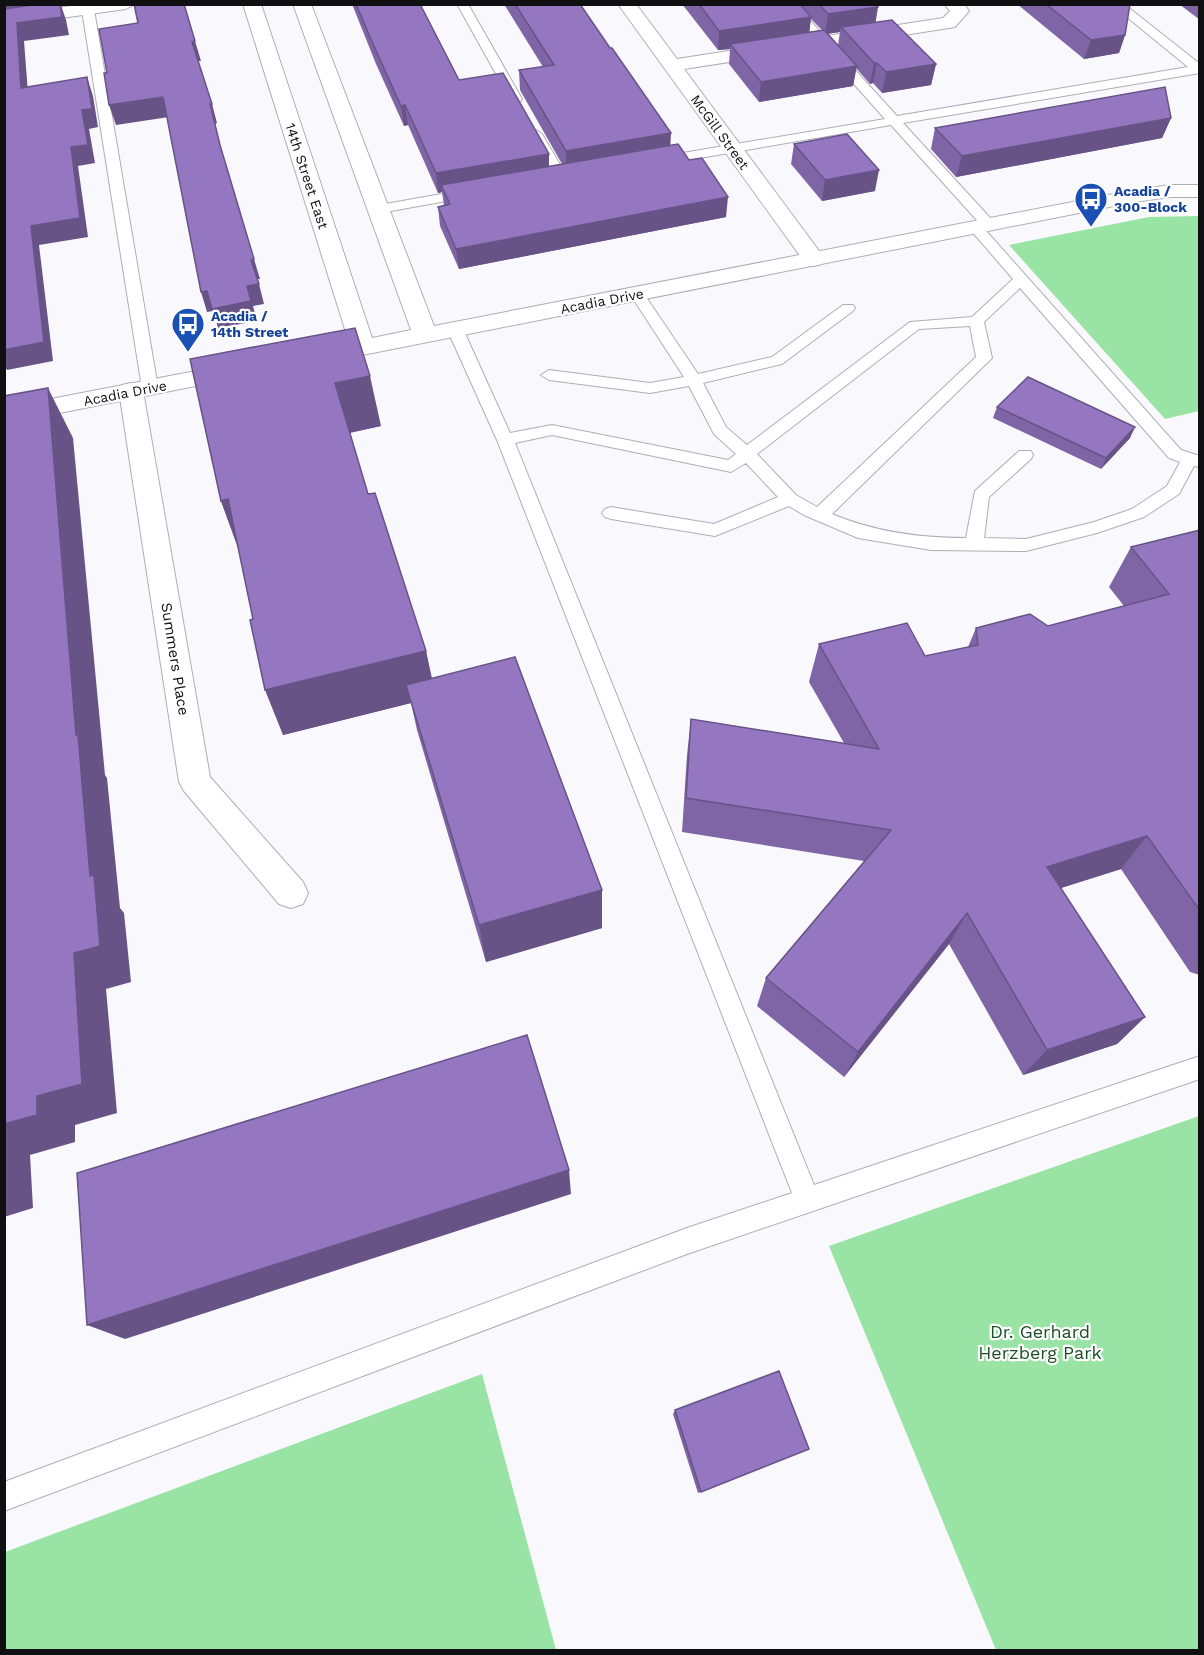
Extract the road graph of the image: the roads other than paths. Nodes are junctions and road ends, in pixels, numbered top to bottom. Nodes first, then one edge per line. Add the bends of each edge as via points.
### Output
1 (126, 4) edge
2 (252, 4) edge
3 (302, 4) edge
4 (462, 4) edge
5 (627, 4) edge
6 (788, 4) edge
7 (953, 4) edge
8 (1116, 4) edge
9 (87, 7) edge
10 (4, 21) edge
11 (821, 42) junction
12 (672, 65) junction
13 (1198, 70) edge
14 (520, 106) edge
15 (893, 120) junction
16 (532, 127) edge
17 (731, 148) junction
18 (650, 162) edge
19 (561, 178) edge
20 (483, 191) edge
21 (1200, 191) edge
22 (380, 208) junction
23 (981, 226) junction
24 (814, 259) junction
25 (1021, 279) junction
26 (637, 294) junction
27 (848, 308) dead end
28 (976, 321) junction
29 (455, 329) junction
30 (425, 335) junction
31 (363, 347) junction
32 (299, 359) edge
33 (264, 366) edge
34 (549, 375) dead end
35 (694, 380) junction
36 (141, 390) junction
37 (4, 416) edge
38 (505, 440) junction
39 (748, 455) junction
40 (1025, 455) dead end
41 (1195, 461) edge
42 (790, 499) junction
43 (611, 513) dead end
44 (820, 515) junction
45 (974, 546) junction
46 (291, 893) dead end
47 (1200, 1067) edge
48 (808, 1201) junction
49 (4, 1497) edge

1 - 9 street
2 - 31 street, 14th Street East
3 - 22 street
4 - 14 lane
5 - 12 street, McGill Street
6 - 11 lane
7 - 11 street via 960,11 948,23
8 - 13 lane
9 - 10 street
9 - 36 lane
11 - 12 street
11 - 15 lane
12 - 17 street, McGill Street
13 - 15 lane
15 - 17 lane
15 - 23 lane
16 - 19 lane
17 - 18 lane
17 - 24 street, McGill Street
20 - 22 lane
21 - 23 street, Acadia Drive via 1134,196
22 - 30 street
23 - 24 street, Acadia Drive
23 - 25 lane
24 - 26 street, Acadia Drive
25 - 28 lane
25 - 41 lane via 1175,454
26 - 29 street, Acadia Drive
26 - 35 lane
27 - 35 lane via 777,361
28 - 39 lane via 915,325
28 - 44 lane via 984,358
29 - 30 street, Acadia Drive
29 - 38 lane
30 - 31 street, Acadia Drive
31 - 32 street, Acadia Drive
33 - 36 street, Acadia Drive
34 - 35 lane via 650,388
35 - 39 lane via 720,430
36 - 37 street, Acadia Drive
36 - 46 street, Summers Place via 195,782
38 - 39 lane via 552,430 731,466
38 - 48 lane
39 - 42 lane
40 - 45 lane via 981,495
41 - 45 lane via 1173,490 1138,513 1026,545
42 - 43 lane via 715,530
42 - 44 lane
44 - 45 lane via 858,532 932,544
47 - 48 lane
48 - 49 lane via 687,1241

